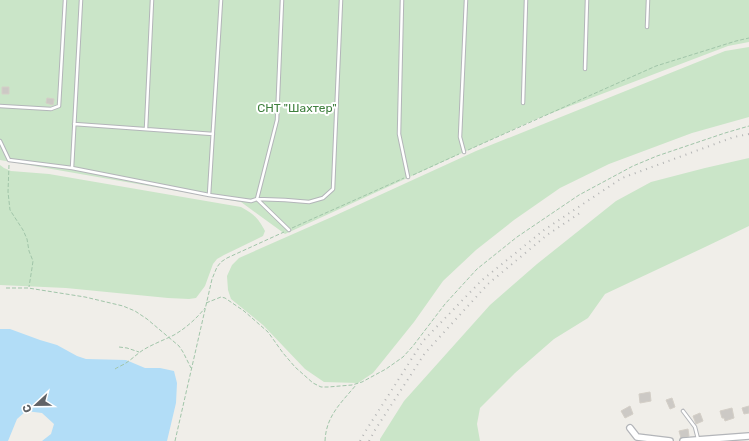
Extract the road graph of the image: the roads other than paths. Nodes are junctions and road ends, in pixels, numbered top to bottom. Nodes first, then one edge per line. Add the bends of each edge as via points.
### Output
1 (65, 0) edge
2 (82, 0) edge
3 (152, 0) edge
4 (221, 0) edge
5 (282, 0) edge
6 (341, 0) edge
7 (402, 0) edge
8 (466, 0) edge
9 (526, 0) edge
10 (587, 0) edge
11 (648, 0) edge
12 (647, 26) dead end
13 (585, 69) dead end
14 (523, 103) dead end
15 (0, 106) edge
16 (74, 124) junction
17 (146, 130) junction
18 (213, 134) junction
19 (0, 141) edge
20 (464, 152) road end
21 (72, 168) junction
22 (408, 177) road end
23 (209, 195) junction
24 (257, 199) junction
25 (289, 230) road end
26 (683, 411) dead end
27 (630, 428) dead end
28 (749, 436) edge
29 (742, 439) edge
30 (698, 440) junction
31 (670, 441) edge
32 (683, 441) edge

1 - 15 lane via 59,106 51,109
2 - 16 lane
3 - 17 lane
4 - 18 lane
5 - 24 lane via 277,120
6 - 24 lane via 333,189 323,198 308,202
7 - 22 lane via 399,134
8 - 20 lane via 460,137
9 - 14 lane
10 - 13 lane
11 - 12 lane
16 - 17 lane
16 - 21 lane
17 - 18 lane
18 - 23 lane
19 - 21 lane via 9,160
21 - 23 lane
23 - 24 lane via 251,201
24 - 25 lane
26 - 30 lane via 695,427
27 - 31 street via 637,437
28 - 29 street
29 - 30 street
30 - 32 street

